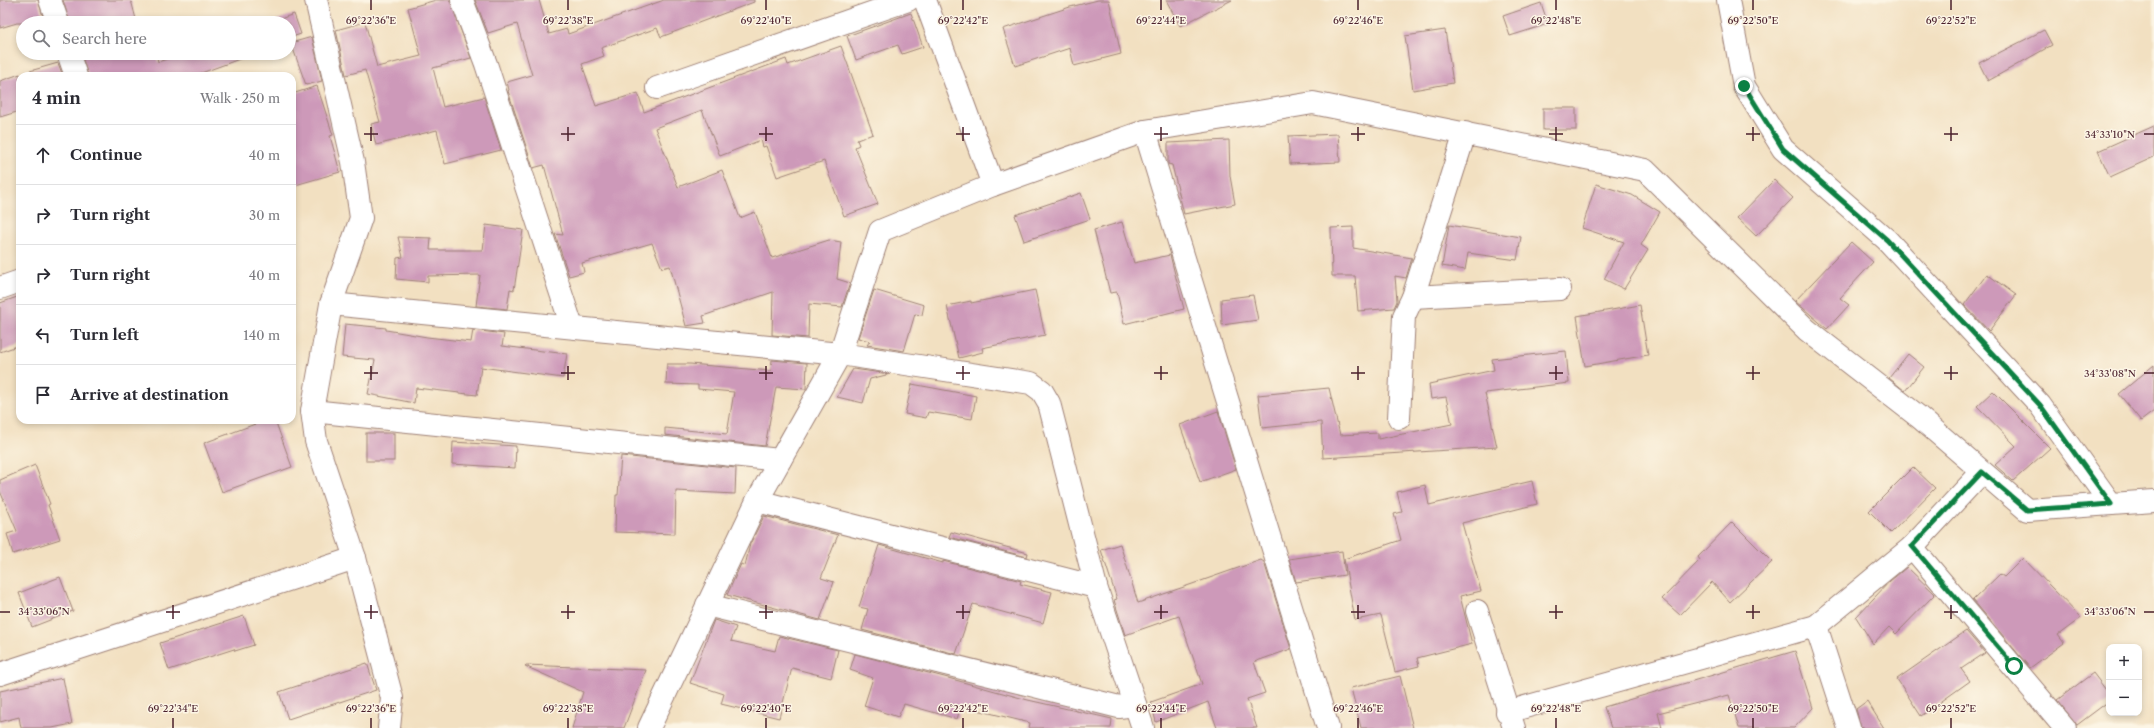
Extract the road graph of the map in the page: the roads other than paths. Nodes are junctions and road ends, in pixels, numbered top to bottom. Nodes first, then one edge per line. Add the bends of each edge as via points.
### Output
1 (50, 0) edge
2 (316, 0) edge
3 (462, 0) edge
4 (908, 0) edge
5 (925, 0) edge
6 (1728, 0) edge
7 (56, 16) edge
8 (70, 60) edge
9 (75, 72) edge
10 (657, 88) dead end
11 (1145, 131) junction
12 (1465, 133) junction
13 (993, 185) junction
14 (16, 282) edge
15 (0, 288) edge
16 (1560, 289) dead end
17 (1413, 297) junction
18 (331, 304) junction
19 (572, 327) junction
20 (840, 354) junction
21 (312, 411) junction
22 (1399, 418) dead end
23 (780, 460) junction
24 (1982, 472) junction
25 (757, 501) junction
26 (2154, 501) edge
27 (2111, 504) junction
28 (1912, 546) junction
29 (355, 558) junction
30 (1096, 587) junction
31 (707, 605) junction
32 (1477, 610) dead end
33 (1816, 626) junction
34 (0, 674) edge
35 (1135, 705) junction
36 (1510, 720) edge
37 (389, 728) edge
38 (649, 728) edge
39 (1143, 728) edge
40 (1328, 728) edge
41 (1849, 728) edge
42 (2065, 728) edge

1 - 7 street
2 - 18 street via 353,162 361,218
3 - 19 street via 486,64
4 - 10 street
5 - 13 street
6 - 27 street via 1744,86 1783,149 1887,240 1914,268 2040,405
8 - 9 street
11 - 12 street via 1313,103
11 - 13 street
11 - 40 street
12 - 17 street
12 - 24 street via 1645,170 1807,330 1919,417
13 - 20 street via 880,232
14 - 15 street
16 - 17 street
17 - 22 street via 1404,316
18 - 19 street
18 - 21 street
19 - 20 street
20 - 23 street
20 - 30 street via 1031,383 1042,391 1049,403
21 - 23 street
21 - 29 street via 316,441
23 - 25 street
24 - 27 street via 2027,510
24 - 28 street
25 - 30 street
25 - 31 street
26 - 27 street
28 - 33 street
28 - 42 street
29 - 34 street
29 - 37 street via 392,698
30 - 35 street
31 - 35 street via 1119,707
31 - 38 street
32 - 36 street
33 - 36 street
33 - 41 street
35 - 39 street

